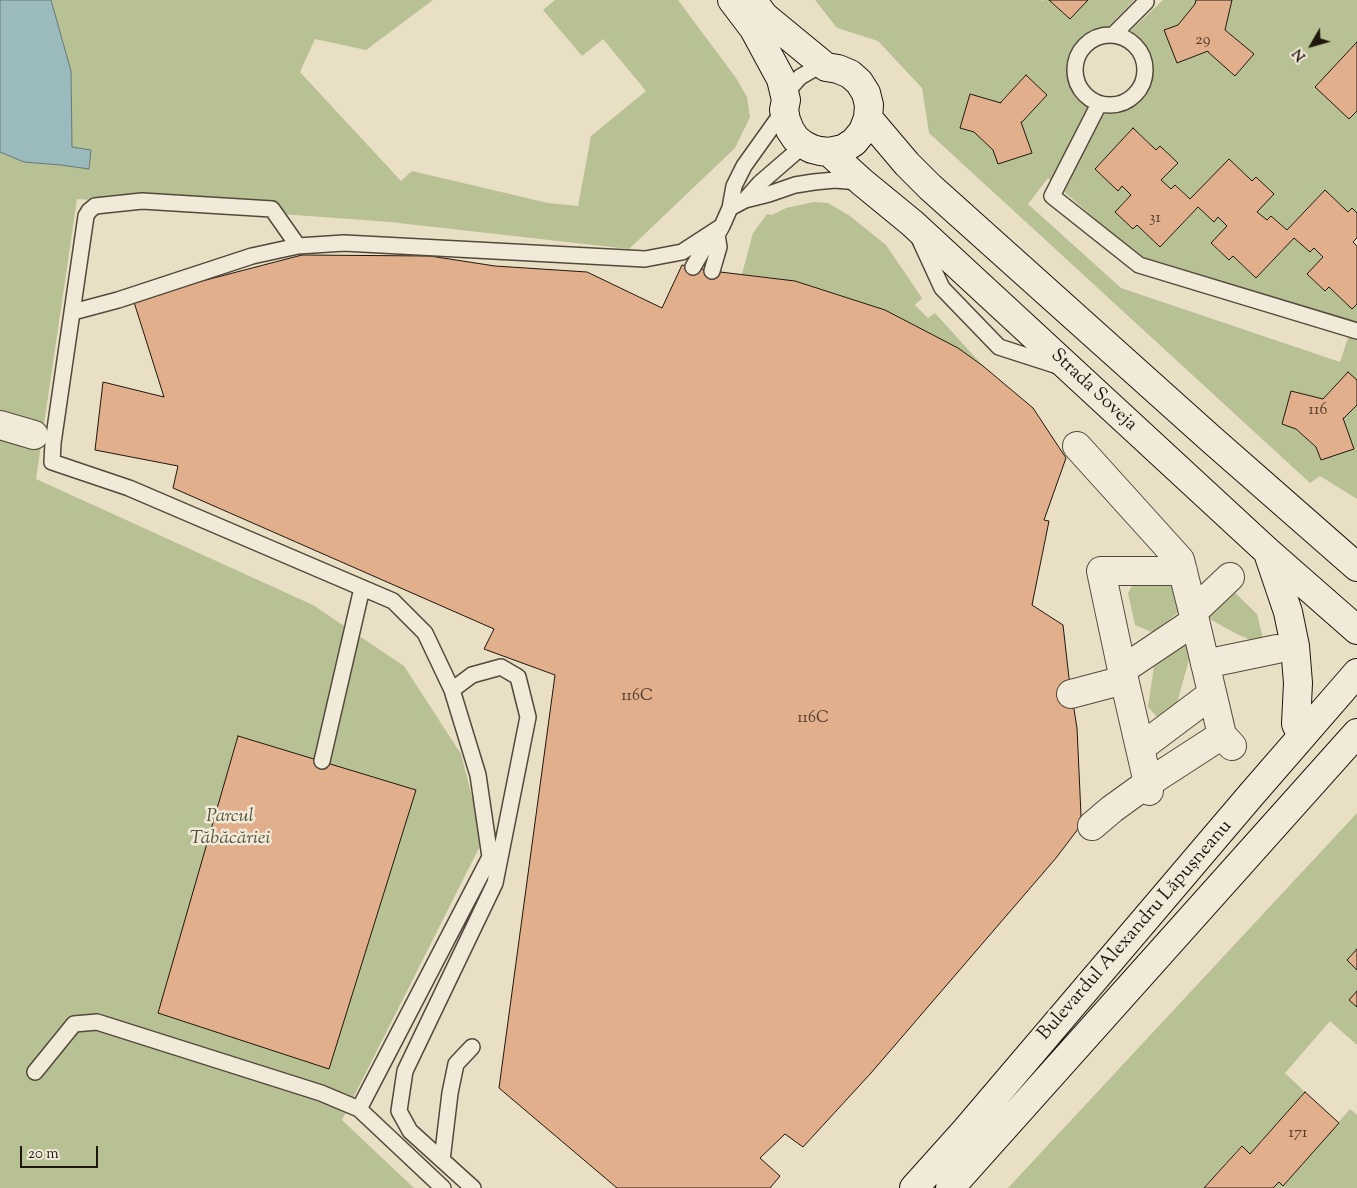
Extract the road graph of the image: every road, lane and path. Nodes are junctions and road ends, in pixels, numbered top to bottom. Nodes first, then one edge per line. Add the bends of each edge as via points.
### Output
1 (732, 0) edge
2 (752, 0) edge
3 (1146, 2) dead end
4 (1114, 34) junction
5 (826, 67) junction
6 (1099, 104) junction
7 (785, 105) junction
8 (868, 118) junction
9 (817, 149) junction
10 (862, 182) junction
11 (745, 200) junction
12 (730, 208) junction
13 (720, 230) junction
14 (298, 246) junction
15 (693, 267) dead end
16 (712, 271) dead end
17 (73, 312) junction
18 (1357, 331) edge
19 (0, 425) edge
20 (34, 435) dead end
21 (1077, 446) dead end
22 (1346, 546) edge
23 (1267, 551) junction
24 (1357, 567) edge
25 (1182, 570) junction
26 (1230, 577) dead end
27 (362, 588) junction
28 (1194, 617) junction
29 (1357, 630) edge
30 (1277, 649) dead end
31 (1205, 664) junction
32 (1357, 673) edge
33 (1123, 675) junction
34 (452, 690) junction
35 (1072, 694) dead end
36 (1212, 694) junction
37 (1357, 733) edge
38 (1302, 736) junction
39 (1140, 748) junction
40 (1357, 760) edge
41 (322, 761) dead end
42 (1148, 787) junction
43 (1296, 802) junction
44 (1092, 826) dead end
45 (472, 1047) dead end
46 (35, 1072) dead end
47 (358, 1109) junction
48 (442, 1160) junction
49 (443, 1188) edge
50 (472, 1188) edge
51 (914, 1188) edge
52 (950, 1188) edge

1 - 7 main road, Strada Soveja via 754,29 781,79
2 - 5 main road via 764,16
3 - 4 lane
4 - 6 lane via 1103,35 1084,45 1074,69 1080,89
4 - 6 lane via 1134,43 1142,53 1145,77 1130,99 1109,106
5 - 7 lane via 800,77 791,87
5 - 8 main road via 850,74 859,82 869,105
6 - 18 lane via 1052,196 1140,266
7 - 9 main road, Strada Soveja via 786,120 796,139
7 - 12 lane via 744,166 734,186
8 - 9 main road via 863,131 843,149
8 - 22 main road via 930,187 1204,432
9 - 10 main road, Strada Soveja
9 - 11 lane via 760,183
10 - 11 lane via 835,180 794,185
10 - 23 main road, Strada Soveja via 912,223
11 - 12 lane
12 - 13 lane
13 - 14 lane via 682,252 645,259 344,243
13 - 15 lane via 707,243
13 - 16 lane
14 - 17 lane via 252,256
14 - 17 lane via 272,209 142,201 95,206 86,216
17 - 27 lane via 52,462 128,488
19 - 20 main road
21 - 25 main road via 1180,560
22 - 24 main road
23 - 29 main road, Strada Soveja
23 - 38 main road via 1288,612 1295,646 1298,683 1296,724
25 - 28 main road
25 - 33 main road via 1101,571
26 - 28 main road
27 - 34 lane via 393,601 426,633
27 - 41 lane
28 - 31 main road
28 - 33 main road
30 - 31 main road
31 - 36 main road
32 - 38 main road, Bulevardul Alexandru Lăpușneanu
33 - 35 main road
33 - 39 main road
34 - 47 lane via 478,775 490,857
34 - 48 lane via 472,675 501,668 518,677 528,717 495,883 405,1071 399,1111 410,1131
36 - 39 main road
36 - 42 main road via 1227,740
37 - 43 main road, Bulevardul Alexandru Lăpușneanu
38 - 51 main road, Bulevardul Alexandru Lăpușneanu
39 - 42 main road
40 - 43 main road via 1339,769
42 - 44 main road via 1112,809
43 - 52 main road, Bulevardul Alexandru Lăpușneanu
45 - 48 lane via 456,1064
46 - 47 lane via 74,1024 97,1022 321,1093
47 - 49 lane
48 - 50 lane

